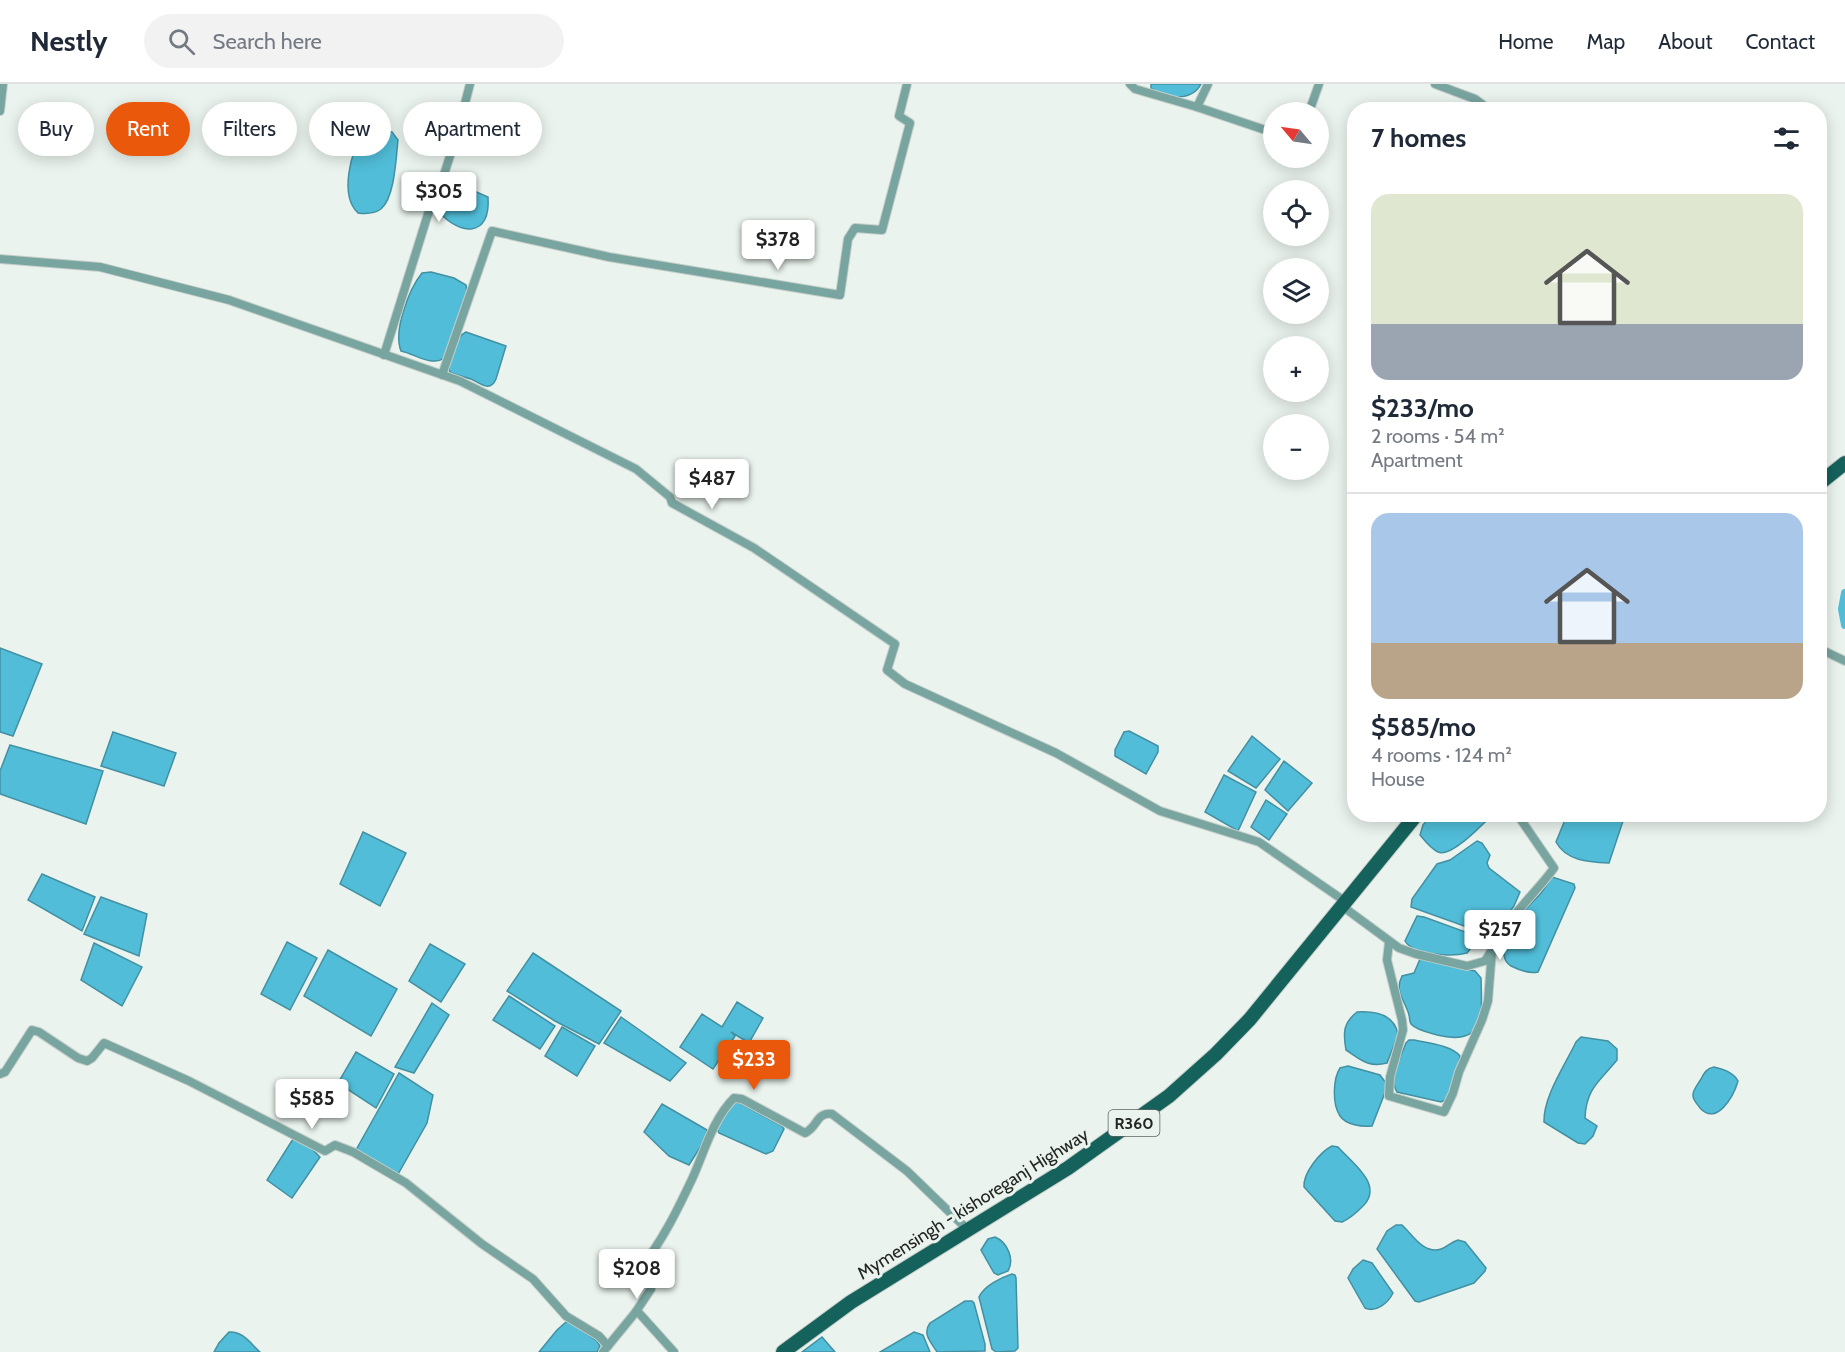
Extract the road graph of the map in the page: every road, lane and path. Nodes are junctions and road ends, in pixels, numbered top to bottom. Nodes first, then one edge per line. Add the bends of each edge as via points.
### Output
1 (3, 84) edge
2 (470, 84) edge
3 (907, 84) edge
4 (1130, 84) edge
5 (1208, 84) edge
6 (1319, 84) edge
7 (1435, 84) edge
8 (1313, 102) edge
9 (1479, 102) edge
10 (1197, 107) junction
11 (0, 111) edge
12 (1263, 129) edge
13 (0, 259) edge
14 (384, 355) junction
15 (441, 375) junction
16 (1845, 463) edge
17 (1827, 477) edge
18 (1827, 652) edge
19 (1844, 661) edge
20 (1411, 822) edge
21 (1522, 822) edge
22 (1344, 904) junction
23 (1389, 942) junction
24 (1492, 950) junction
25 (0, 1074) edge
26 (967, 1229) junction
27 (635, 1313) junction
28 (606, 1349) edge
29 (674, 1352) edge
30 (783, 1352) edge

1 - 11 street
2 - 14 street
3 - 15 street via 898,116 910,123 882,230 855,228 848,239 840,294 609,257 492,231
4 - 10 street via 1134,90
5 - 10 street
6 - 8 street
7 - 9 street
10 - 12 street
13 - 14 street via 100,267 229,300
14 - 15 street
15 - 22 street via 636,469 670,496 672,503 754,548 895,644 887,670 905,684 1056,753 1160,811 1259,842
16 - 17 main road
18 - 19 street
20 - 22 main road, Mymensingh - kishoreganj Highway / R360
21 - 24 street via 1554,868
22 - 23 street
22 - 26 main road, Mymensingh - kishoreganj Highway / R360 via 1250,1019 1183,1085 1068,1168
23 - 24 street via 1416,954 1467,966 1485,961
23 - 24 street via 1387,960 1403,1030 1389,1096 1444,1112 1488,1001
25 - 28 street via 32,1030 87,1061 104,1043 189,1081 325,1151 339,1146 406,1184 533,1279 566,1316 599,1336
26 - 27 street via 908,1171 832,1114 821,1115 805,1133 734,1098 720,1113 657,1248 639,1270 651,1289
26 - 30 main road, Mymensingh - kishoreganj Highway / R360 via 851,1302
27 - 28 street
27 - 29 street

